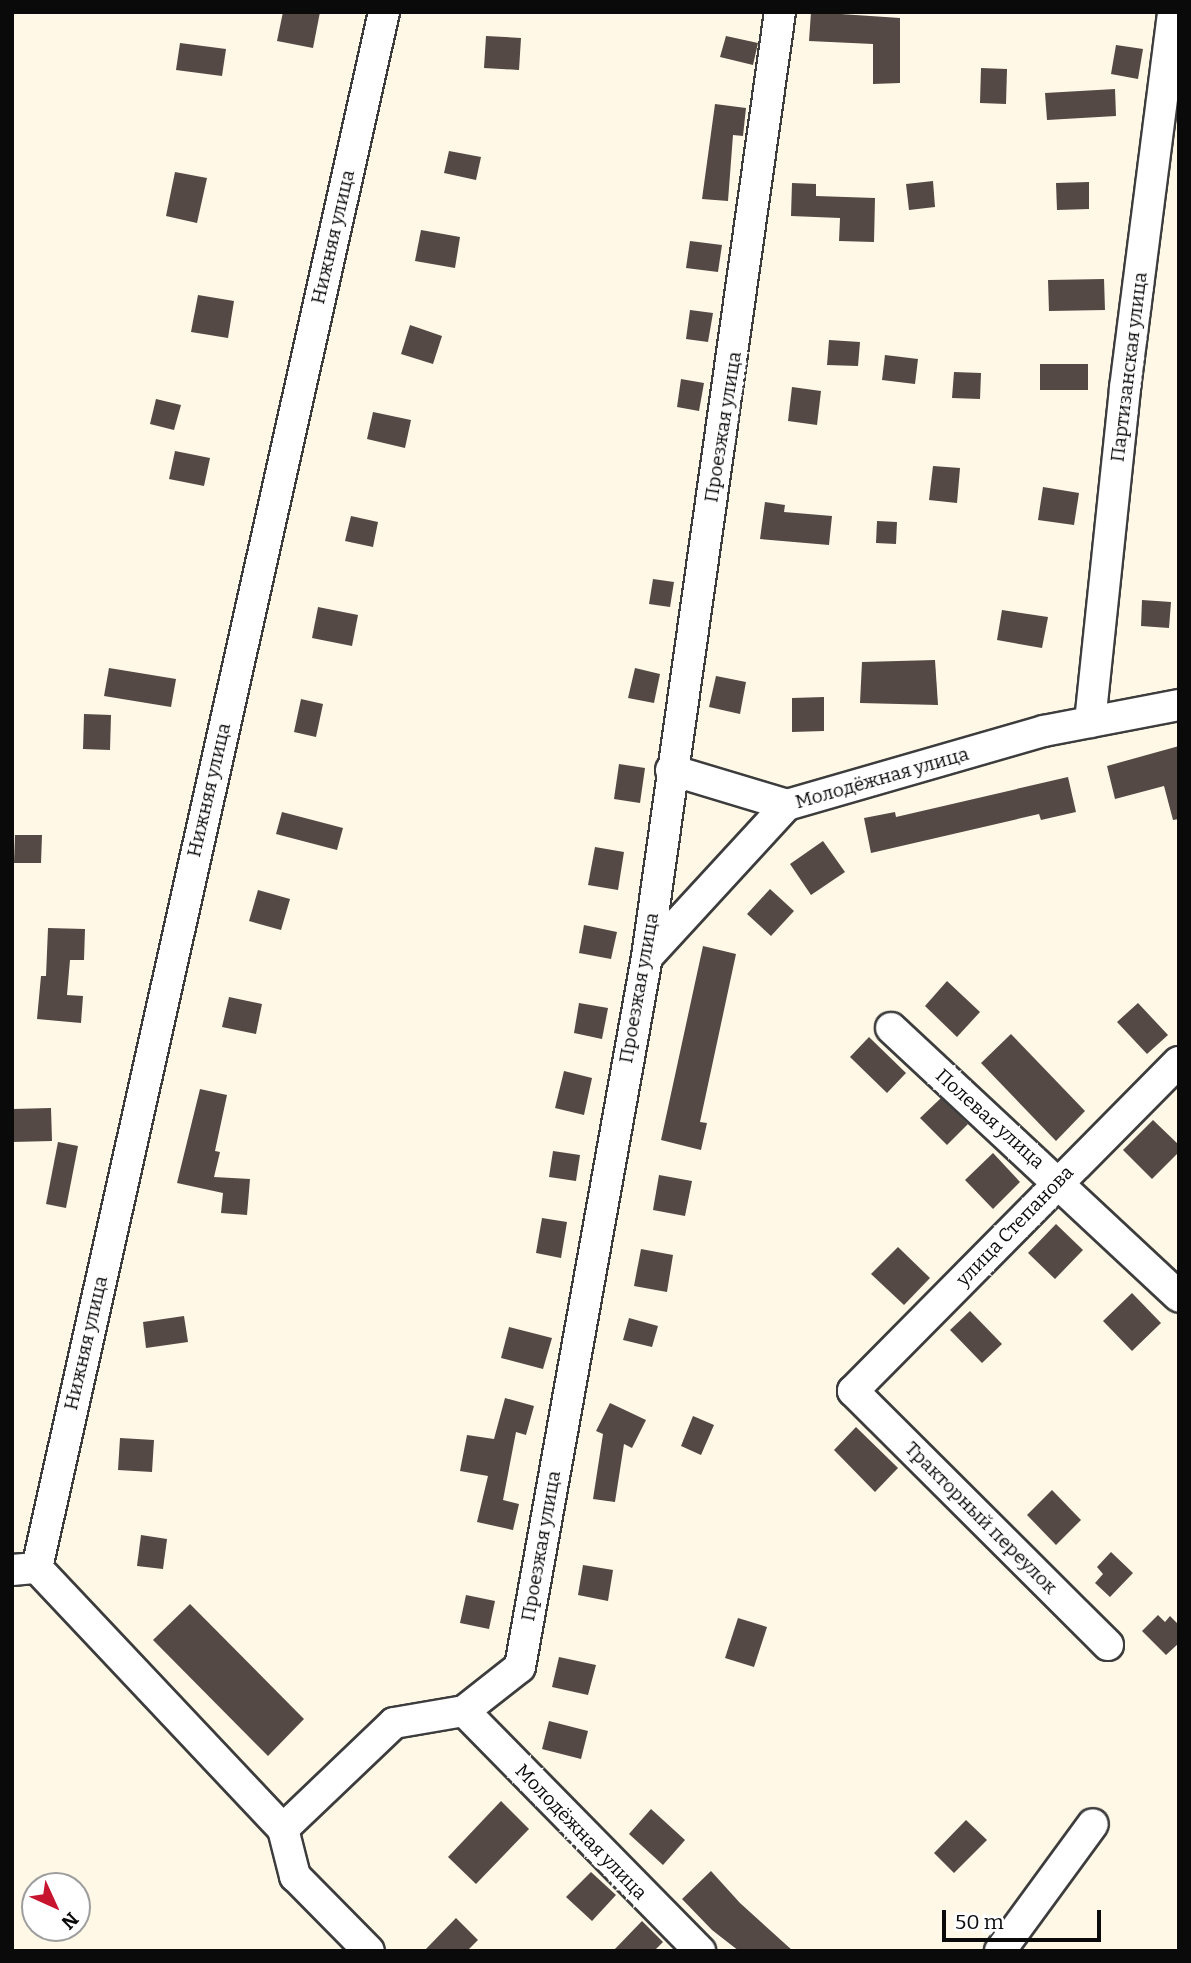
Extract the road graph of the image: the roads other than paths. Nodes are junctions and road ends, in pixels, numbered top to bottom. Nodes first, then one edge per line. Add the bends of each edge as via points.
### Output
1 (384, 12) edge
2 (780, 12) edge
3 (1173, 12) edge
4 (1179, 705) edge
5 (1090, 722) junction
6 (671, 770) junction
7 (787, 805) junction
8 (647, 957) junction
9 (891, 1028) dead end
10 (1179, 1062) edge
11 (1058, 1181) junction
12 (1179, 1297) edge
13 (853, 1391) joint
14 (24, 1569) edge
15 (1108, 1645) dead end
16 (464, 1711) junction
17 (1093, 1824) dead end
18 (283, 1829) junction
19 (369, 1951) edge
20 (701, 1951) edge
21 (1000, 1951) edge

1 - 14 street, Нижняя улица
2 - 6 street, Проезжая улица
3 - 5 street, Партизанская улица via 1125,388
4 - 5 street, Молодёжная улица
5 - 7 street, Молодёжная улица
6 - 7 street
6 - 8 street, Проезжая улица
7 - 8 street, Молодёжная улица
8 - 16 street, Проезжая улица via 520,1667
9 - 11 street, Полевая улица
10 - 11 street, улица Степанова
11 - 12 street, Полевая улица
11 - 13 street, улица Степанова
13 - 15 street, Тракторный переулок
14 - 18 street
16 - 18 street, Проезжая улица via 394,1723
16 - 20 street, Молодёжная улица
17 - 21 street
18 - 19 street via 295,1876

